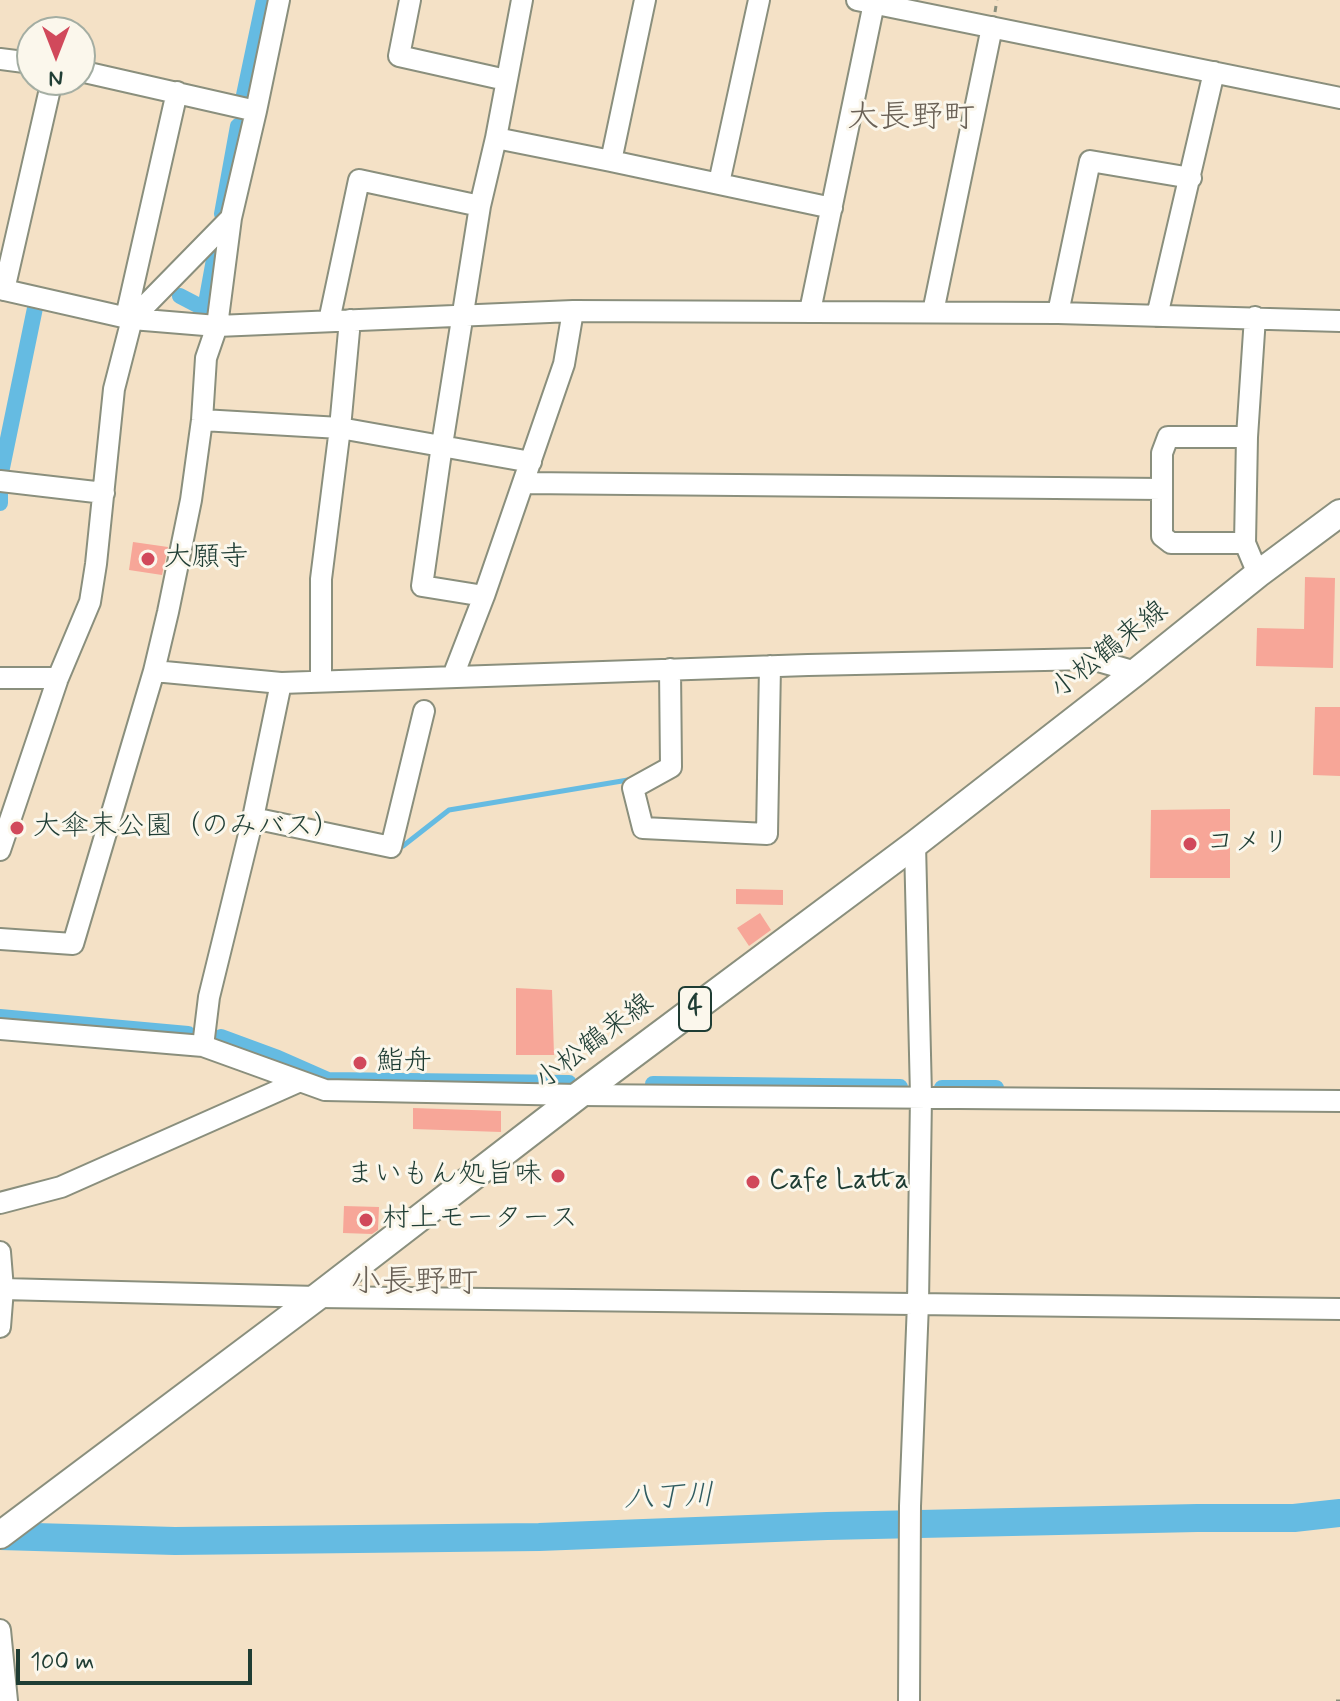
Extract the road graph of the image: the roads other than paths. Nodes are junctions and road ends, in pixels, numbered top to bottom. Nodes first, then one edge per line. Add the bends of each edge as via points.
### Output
1 (279, 0) edge
2 (410, 0) edge
3 (522, 0) edge
4 (645, 0) edge
5 (759, 0) edge
6 (866, 2) edge
7 (992, 27) junction
8 (1214, 72) junction
9 (96, 74) edge
10 (506, 80) junction
11 (177, 92) junction
12 (48, 96) edge
13 (1340, 98) edge
14 (256, 111) junction
15 (496, 138) junction
16 (611, 161) junction
17 (1191, 178) junction
18 (719, 183) junction
19 (480, 206) junction
20 (832, 208) junction
21 (231, 218) junction
22 (2, 289) edge
23 (573, 311) junction
24 (810, 311) junction
25 (933, 312) junction
26 (1058, 313) junction
27 (463, 315) junction
28 (1157, 316) junction
29 (1255, 317) junction
30 (129, 318) junction
31 (350, 320) junction
32 (329, 321) junction
33 (1340, 321) edge
34 (217, 326) junction
35 (202, 420) junction
36 (340, 428) junction
37 (1247, 437) junction
38 (442, 445) junction
39 (531, 462) junction
40 (0, 481) edge
41 (524, 483) junction
42 (1162, 489) junction
43 (104, 493) junction
44 (1340, 513) edge
45 (1245, 543) junction
46 (1258, 574) junction
47 (484, 596) junction
48 (770, 666) junction
49 (670, 669) junction
50 (154, 671) junction
51 (1136, 672) junction
52 (453, 676) junction
53 (0, 678) edge
54 (58, 678) junction
55 (321, 681) junction
56 (281, 683) junction
57 (424, 711) dead end
58 (253, 818) junction
59 (915, 844) junction
60 (0, 850) edge
61 (0, 939) edge
62 (0, 1029) edge
63 (203, 1046) junction
64 (300, 1081) junction
65 (579, 1095) junction
66 (921, 1096) junction
67 (1340, 1101) edge
68 (0, 1203) edge
69 (1, 1261) edge
70 (3, 1289) junction
71 (317, 1297) junction
72 (918, 1303) junction
73 (1340, 1309) edge
74 (0, 1327) edge
75 (0, 1535) edge
76 (0, 1630) edge
77 (7, 1701) edge
78 (909, 1701) edge

1 - 14 street
2 - 10 street via 399,56
3 - 10 street
4 - 16 street
5 - 18 street
6 - 7 street
6 - 20 street
7 - 8 street
7 - 25 street
8 - 13 street
8 - 17 street
9 - 11 street
10 - 15 street
11 - 14 street
11 - 30 street
12 - 22 street
14 - 21 street
15 - 16 street
15 - 19 street
16 - 18 street
17 - 26 street via 1090,161
17 - 28 street
18 - 20 street
19 - 27 street
19 - 32 street via 359,180
20 - 24 street
21 - 30 street
21 - 34 street
22 - 30 street
23 - 24 street
23 - 27 street
23 - 39 street via 564,364
24 - 25 street
25 - 26 street
26 - 28 street
27 - 31 street
27 - 38 street
28 - 29 street
29 - 33 street
29 - 37 street
30 - 34 street
30 - 43 street via 114,389
31 - 32 street
31 - 36 street
32 - 34 street
34 - 35 street via 206,358
35 - 36 street
35 - 50 street via 191,500
36 - 38 street
36 - 55 street via 321,579
37 - 42 street via 1168,437 1162,453
37 - 45 street
38 - 39 street
38 - 47 street via 422,586
39 - 41 street
40 - 43 street
41 - 42 street
41 - 47 street
42 - 45 street via 1162,536 1171,543
43 - 54 street via 90,602
44 - 46 main road, 小松鶴来線 / 4
45 - 46 street
46 - 51 main road, 小松鶴来線 / 4
47 - 52 street
48 - 49 street
48 - 49 street via 767,834 643,828 633,788 671,767
48 - 51 street via 1091,659
49 - 52 street
50 - 56 street
50 - 61 street via 73,944
51 - 59 main road, 小松鶴来線 / 4
52 - 55 street
53 - 54 street
54 - 60 street
55 - 56 street
56 - 58 street
57 - 58 street via 391,847
58 - 63 street via 209,997
59 - 65 main road, 小松鶴来線 / 4
59 - 66 street
62 - 63 street
63 - 64 street
64 - 65 street via 325,1090
64 - 68 street via 61,1187
65 - 66 street
65 - 71 main road, 小松鶴来線 / 4
66 - 67 street
66 - 72 street
69 - 70 street
70 - 71 street
70 - 74 street
71 - 72 street
71 - 75 main road, 小松鶴来線 / 4
72 - 73 street
72 - 78 street
76 - 77 street

